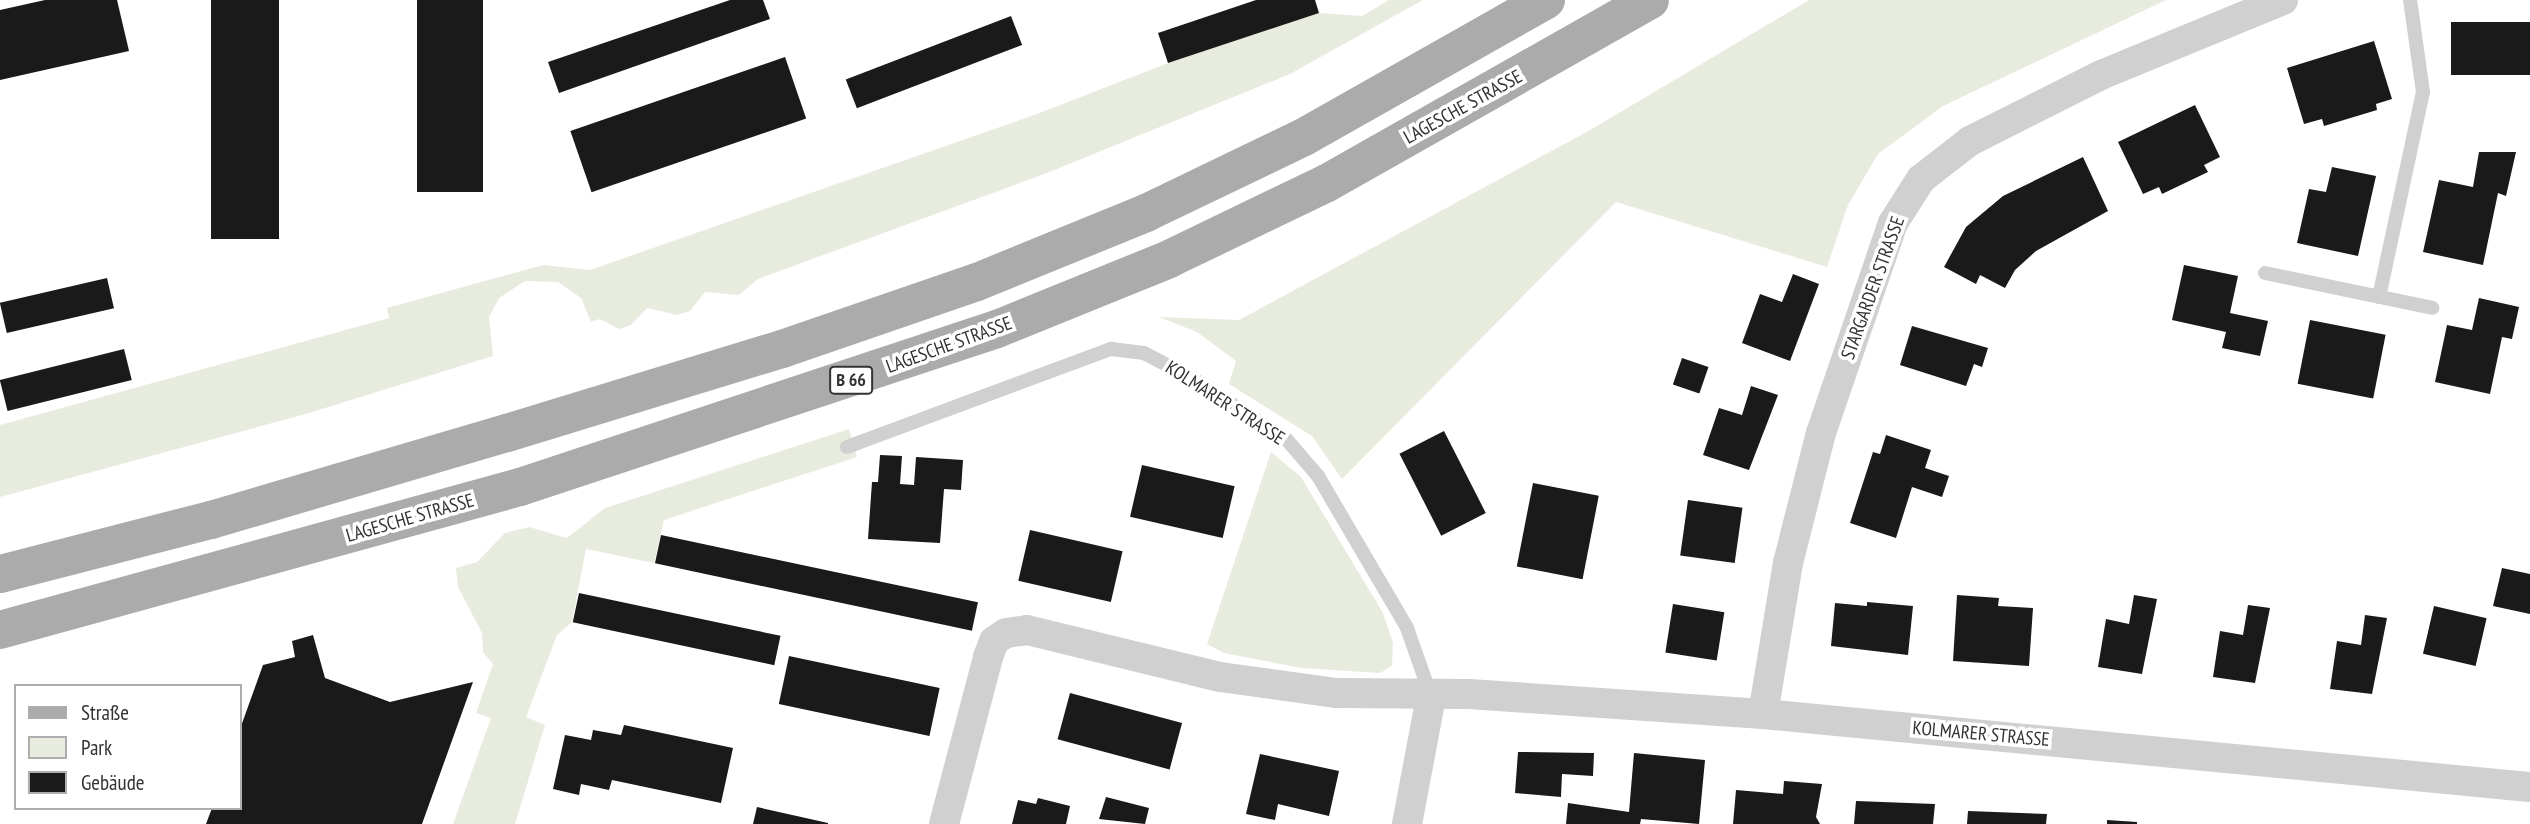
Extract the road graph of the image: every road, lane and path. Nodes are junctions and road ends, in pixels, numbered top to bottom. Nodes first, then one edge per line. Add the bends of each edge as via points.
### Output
1 (1546, 0) edge
2 (1650, 0) edge
3 (2283, 0) edge
4 (2410, 0) edge
5 (2265, 273) dead end
6 (2379, 297) junction
7 (2432, 308) dead end
8 (847, 447) dead end
9 (0, 574) edge
10 (0, 630) edge
11 (1431, 697) junction
12 (1763, 714) junction
13 (2530, 787) edge
14 (944, 824) edge
15 (1407, 824) edge

1 - 9 main road via 1304,137 1146,213 976,282 782,349 508,433 211,520
2 - 10 main road, LAGESCHE STRASSE / B 66 via 1327,183 1168,259 997,328 787,402 520,487
3 - 12 street, STARGARDER STRASSE via 2101,75 1970,141 1921,180 1893,223 1821,433 1787,563
4 - 6 lane via 2423,92
5 - 6 lane
6 - 7 lane
8 - 11 lane, KOLMARER STRASSE via 1111,349 1144,353 1192,378 1287,440 1318,476 1407,628
11 - 12 street, KOLMARER STRASSE via 1469,694
11 - 14 street, KOLMARER STRASSE via 1282,687 1220,677 1027,630 1006,633 994,641 988,657
11 - 15 street
12 - 13 street, KOLMARER STRASSE

